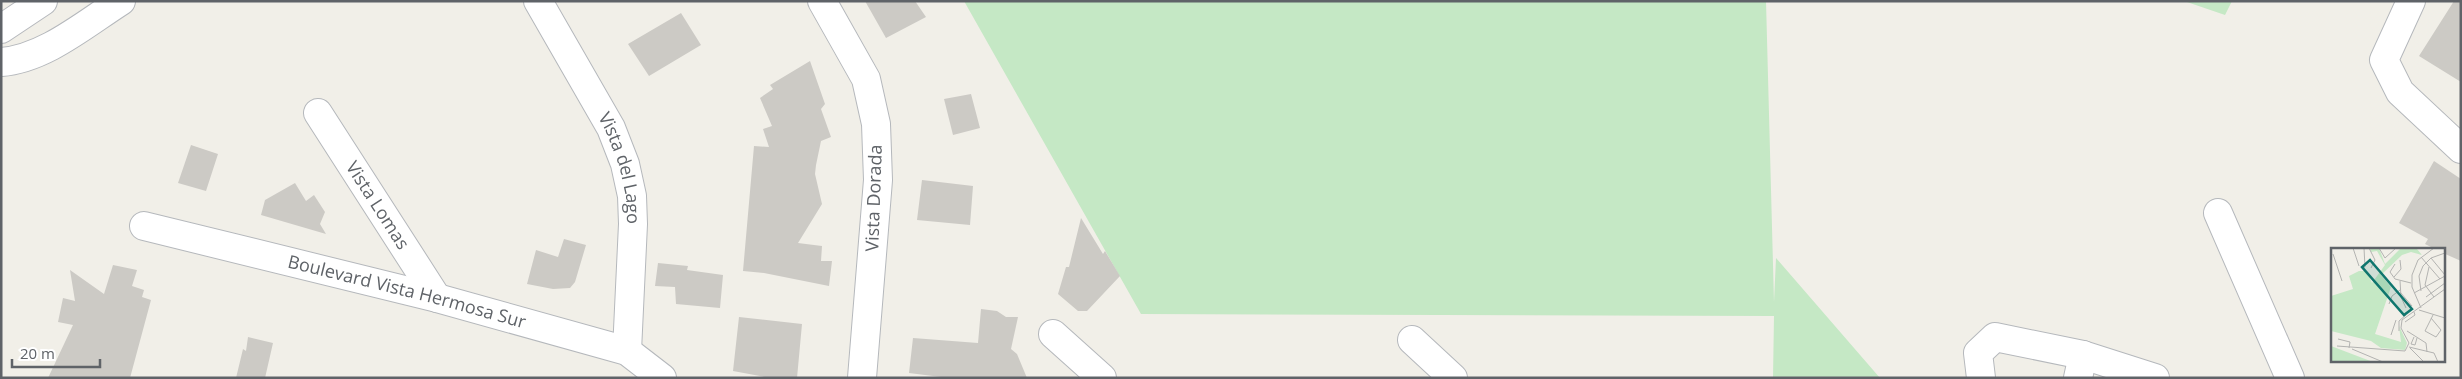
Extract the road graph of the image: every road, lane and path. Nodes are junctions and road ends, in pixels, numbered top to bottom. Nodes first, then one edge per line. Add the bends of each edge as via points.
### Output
1 (43, 1) edge
2 (121, 1) edge
3 (538, 1) edge
4 (822, 1) edge
5 (2410, 1) edge
6 (1, 29) edge
7 (1, 62) edge
8 (318, 112) dead end
9 (2461, 149) edge
10 (2218, 213) dead end
11 (144, 226) dead end
12 (437, 298) junction
13 (1053, 334) dead end
14 (1412, 340) dead end
15 (627, 351) junction
16 (2081, 366) edge
17 (662, 378) edge
18 (862, 378) edge
19 (1102, 378) edge
20 (1453, 378) edge
21 (1981, 378) edge
22 (2156, 378) edge
23 (2290, 378) edge

1 - 6 street
2 - 7 street via 19,61
3 - 15 street, Vista del Lago via 611,128 625,164 632,196 633,224
4 - 18 street, Vista Dorada via 866,79 876,124 878,180
5 - 9 street via 2384,60 2400,92
8 - 12 street, Vista Lomas
10 - 23 street
11 - 12 street, Boulevard Vista Hermosa Sur
12 - 15 street, Boulevard Vista Hermosa Sur
13 - 19 street
14 - 20 street
15 - 17 street, Boulevard Vista Hermosa Sur
16 - 21 street via 1995,337 1978,353
16 - 22 street

